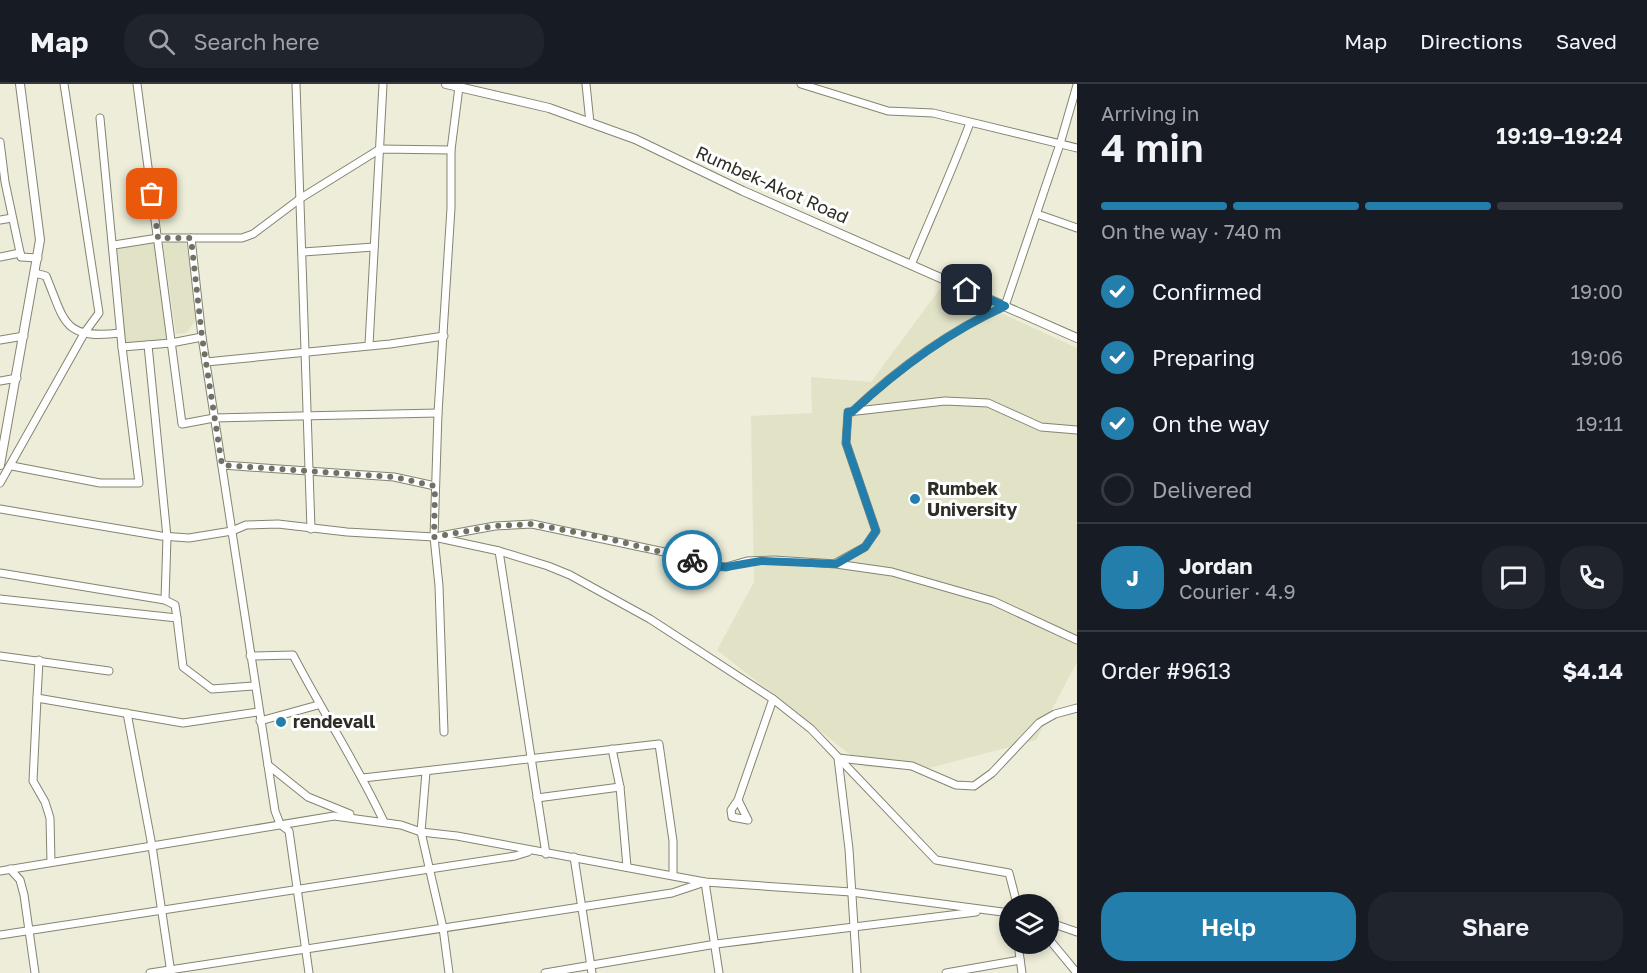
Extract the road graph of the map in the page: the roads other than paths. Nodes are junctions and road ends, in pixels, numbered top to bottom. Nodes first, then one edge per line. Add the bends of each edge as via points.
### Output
1 (20, 84) edge
2 (64, 84) edge
3 (137, 84) edge
4 (296, 84) edge
5 (383, 84) edge
6 (446, 84) edge
7 (586, 84) edge
8 (801, 84) edge
9 (1077, 85) edge
10 (459, 87) junction
11 (477, 88) edge
12 (100, 118) dead end
13 (590, 123) junction
14 (970, 123) junction
15 (0, 142) edge
16 (1060, 144) junction
17 (1077, 148) edge
18 (380, 149) junction
19 (451, 150) junction
20 (2, 182) edge
21 (301, 198) junction
22 (1036, 214) junction
23 (12, 218) junction
24 (0, 220) edge
25 (1077, 228) edge
26 (158, 238) junction
27 (191, 238) junction
28 (114, 245) junction
29 (374, 247) junction
30 (303, 252) junction
31 (20, 253) junction
32 (0, 257) edge
33 (38, 258) junction
34 (911, 265) junction
35 (35, 273) junction
36 (1005, 306) junction
37 (85, 332) junction
38 (120, 333) junction
39 (24, 336) junction
40 (444, 336) junction
41 (202, 337) junction
42 (1077, 338) edge
43 (0, 340) edge
44 (171, 343) junction
45 (148, 345) junction
46 (369, 345) junction
47 (122, 347) junction
48 (306, 350) junction
49 (206, 362) junction
50 (17, 378) junction
51 (0, 381) edge
52 (438, 412) junction
53 (852, 412) junction
54 (309, 415) junction
55 (214, 418) junction
56 (4, 423) edge
57 (1077, 430) edge
58 (0, 465) edge
59 (222, 465) junction
60 (12, 466) junction
61 (310, 471) junction
62 (0, 483) edge
63 (435, 486) junction
64 (0, 510) edge
65 (311, 529) junction
66 (232, 531) junction
67 (167, 537) junction
68 (434, 537) junction
69 (499, 551) junction
70 (836, 564) junction
71 (0, 573) edge
72 (0, 599) edge
73 (165, 600) junction
74 (177, 618) junction
75 (1077, 640) edge
76 (0, 656) edge
77 (250, 656) junction
78 (39, 660) junction
79 (109, 671) dead end
80 (253, 686) junction
81 (37, 698) junction
82 (773, 699) junction
83 (318, 705) junction
84 (1077, 708) edge
85 (258, 712) junction
86 (127, 713) junction
87 (260, 721) junction
88 (444, 732) dead end
89 (612, 749) junction
90 (838, 758) junction
91 (531, 761) junction
92 (267, 764) junction
93 (426, 772) junction
94 (363, 778) junction
95 (620, 787) junction
96 (537, 798) junction
97 (738, 800) dead end
98 (358, 818) junction
99 (384, 822) junction
100 (280, 824) junction
101 (421, 832) junction
102 (152, 846) junction
103 (530, 851) junction
104 (546, 854) junction
105 (574, 857) junction
106 (51, 862) junction
107 (627, 867) junction
108 (429, 868) junction
109 (10, 869) junction
110 (0, 871) edge
111 (673, 874) junction
112 (705, 882) junction
113 (297, 888) junction
114 (851, 892) junction
115 (1014, 894) edge
116 (582, 907) junction
117 (984, 910) junction
118 (162, 911) junction
119 (999, 912) edge
120 (1059, 926) edge
121 (443, 928) junction
122 (852, 928) junction
123 (28, 931) junction
124 (1077, 932) edge
125 (0, 935) edge
126 (716, 944) junction
127 (306, 948) junction
128 (1059, 951) edge
129 (1019, 954) edge
130 (1020, 960) junction
131 (592, 969) edge
132 (171, 971) edge
133 (35, 973) edge
134 (150, 973) edge
135 (309, 973) edge
136 (449, 973) edge
137 (545, 973) edge
138 (719, 973) edge
139 (857, 973) edge
140 (946, 973) edge
141 (1022, 973) edge
142 (1077, 973) edge

1 - 33 main road via 40,240
2 - 37 street via 99,313
3 - 26 street
4 - 21 street
5 - 18 street
6 - 10 main road, Rumbek-Akot Road
7 - 13 street
8 - 14 street via 888,111 933,113
9 - 16 street
10 - 11 main road, Rumbek-Akot Road
10 - 19 street
11 - 13 main road, Rumbek-Akot Road
12 - 28 street
13 - 34 main road, Rumbek-Akot Road
14 - 16 street
14 - 34 street
15 - 20 street
16 - 17 street
16 - 22 street
18 - 19 street
18 - 21 street
18 - 29 street
19 - 40 street
20 - 23 street
21 - 27 street via 253,234 230,239
21 - 30 street
22 - 25 street
22 - 36 street
23 - 24 street
23 - 31 street
26 - 27 street
26 - 28 street
26 - 44 street
27 - 41 street
28 - 38 street
29 - 30 street
29 - 46 street
30 - 48 street
31 - 32 street
31 - 33 street via 21,257
33 - 35 main road
34 - 36 main road, Rumbek-Akot Road
35 - 37 street via 46,276 55,304 68,326
35 - 39 main road
36 - 42 main road, Rumbek-Akot Road
36 - 53 street via 972,321 911,362
37 - 38 street
37 - 60 street
38 - 47 street
39 - 43 street
39 - 50 main road
40 - 46 street
40 - 52 street
41 - 44 street
41 - 49 street
44 - 45 street
44 - 55 street via 182,424
45 - 47 street
45 - 67 street
46 - 48 street
47 - 60 street via 139,483 100,483
48 - 49 street
48 - 54 street
49 - 55 street
50 - 51 street
50 - 56 main road
52 - 54 street
52 - 63 street
53 - 57 street via 945,401 988,403 1041,427
53 - 70 street via 848,412 846,443 876,531 865,547
54 - 55 street
54 - 61 street
55 - 59 street
56 - 58 main road
59 - 61 street
59 - 66 street
60 - 62 street
61 - 63 street via 394,477
61 - 65 street
63 - 68 street
64 - 67 street
65 - 66 street via 278,524 246,525
65 - 68 street
66 - 67 street via 189,538
66 - 77 street
67 - 73 street
68 - 69 street
68 - 70 street via 532,524 712,566 747,561
68 - 88 street
69 - 82 street via 570,575 650,619
69 - 91 street
70 - 75 street via 892,572 993,602
71 - 73 street
72 - 74 street
73 - 74 street via 175,605
74 - 80 street via 183,667 212,689
76 - 78 street
77 - 80 street
77 - 83 street via 293,655
78 - 79 street
78 - 81 street
80 - 85 street
81 - 86 street
81 - 106 street via 33,781 50,818
82 - 90 street via 811,729
82 - 97 street
83 - 87 street
83 - 94 street
84 - 90 street via 1039,723 992,773 974,786 956,785 912,766
85 - 86 street via 183,723
85 - 87 street
86 - 102 street
87 - 92 street
89 - 91 street
89 - 95 street
89 - 111 street via 659,744 673,842
90 - 114 street
90 - 115 street via 936,860 1009,873
91 - 93 street
91 - 96 street
92 - 98 street via 308,797
92 - 100 street
93 - 94 street
93 - 101 street
94 - 99 street
95 - 96 street
95 - 107 street
96 - 104 street
98 - 99 street
98 - 100 street via 334,816
99 - 101 street
100 - 102 street
100 - 113 street via 289,831
101 - 103 street
101 - 108 street
102 - 106 street
102 - 118 street
103 - 104 street
103 - 108 street
104 - 105 street
105 - 107 street
105 - 116 street
106 - 109 street
107 - 111 street
108 - 113 street
108 - 121 street
109 - 110 street
109 - 123 street via 20,880
111 - 112 street
112 - 114 street
112 - 116 street via 672,893
112 - 126 street
113 - 118 street
113 - 127 street
114 - 117 street
114 - 122 street
116 - 121 street
116 - 131 street
117 - 119 street
117 - 122 street
118 - 123 street
118 - 132 street
120 - 124 street
121 - 127 street
121 - 136 street
122 - 126 street
122 - 139 street
123 - 125 street
123 - 133 street
126 - 131 street
126 - 138 street
127 - 132 street
127 - 135 street
128 - 142 street
129 - 130 street
130 - 140 street
130 - 141 street
131 - 137 street
132 - 134 street

